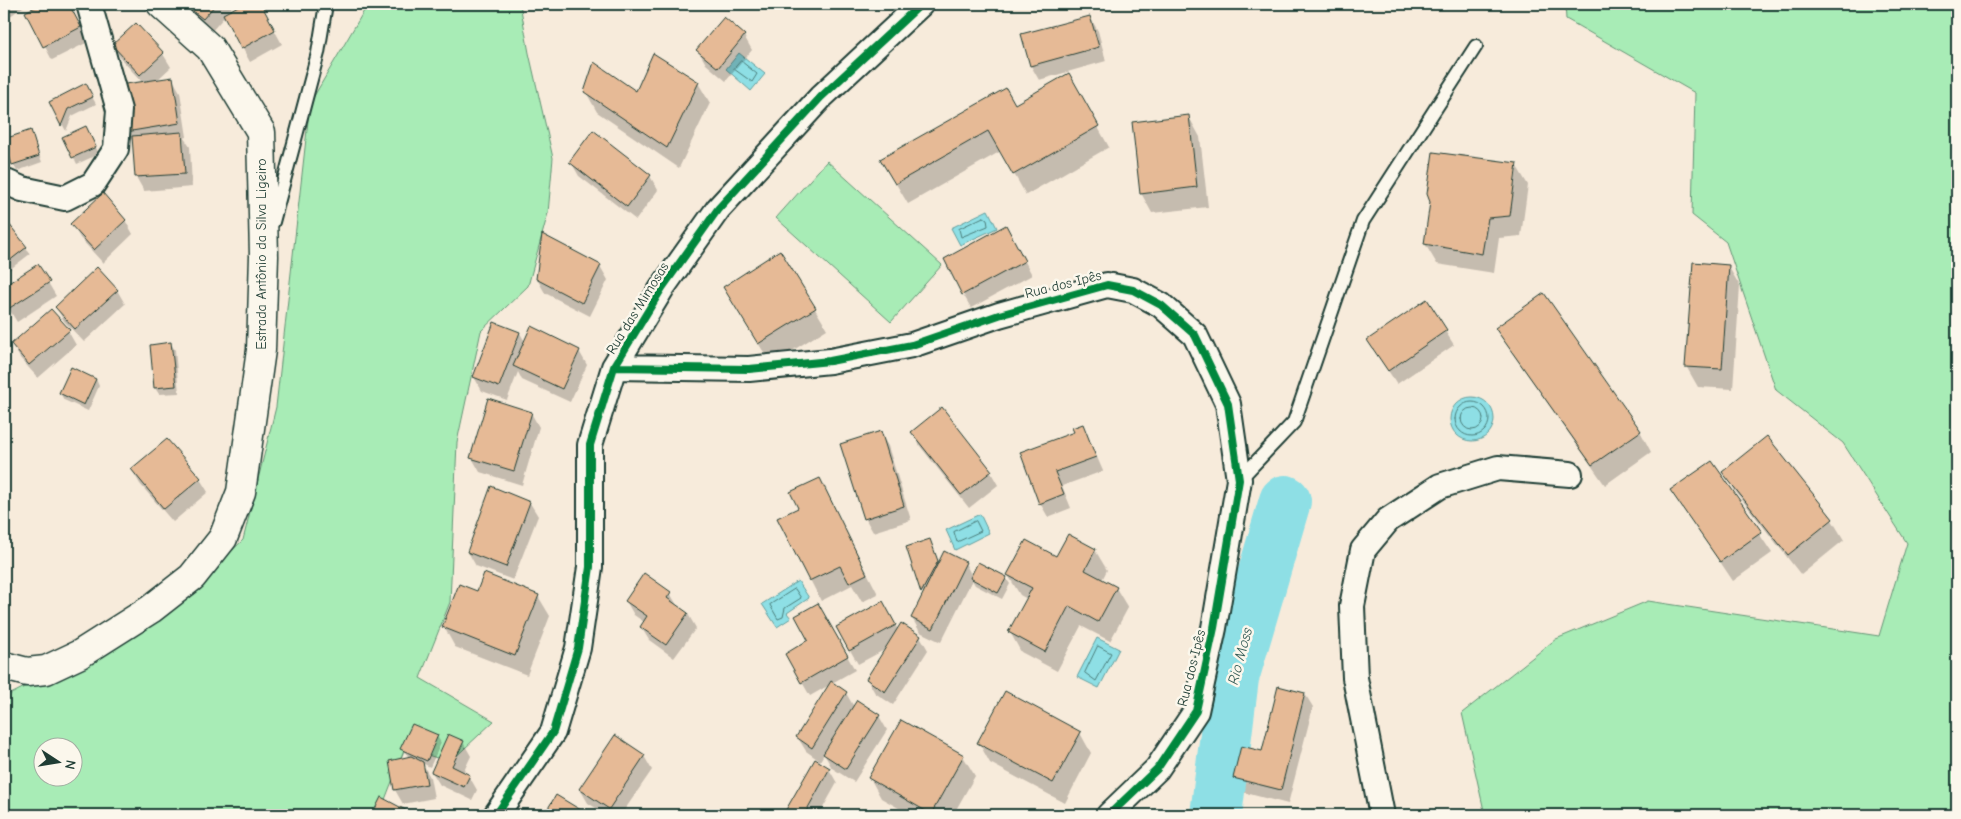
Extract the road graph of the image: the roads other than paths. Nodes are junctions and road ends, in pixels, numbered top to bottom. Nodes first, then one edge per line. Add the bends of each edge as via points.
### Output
1 (89, 4) edge
2 (161, 4) edge
3 (326, 4) edge
4 (921, 4) edge
5 (1476, 46) dead end
6 (4, 181) edge
7 (264, 256) junction
8 (614, 367) junction
9 (1570, 474) dead end
10 (1239, 480) junction
11 (4, 666) edge
12 (496, 815) edge
13 (1109, 815) edge
14 (1382, 815) edge

1 - 6 street via 119,110 116,149 93,184 65,198 22,189
2 - 7 street, Estrada Antônio da Silva Ligeiro via 210,48 261,132
3 - 7 lane via 318,53
4 - 8 street, Rua das Mimosas via 821,97 718,209 662,288
5 - 10 lane via 1363,221 1294,422
7 - 11 street, Estrada Antônio da Silva Ligeiro via 261,350 252,421 241,492 223,538 192,577 151,609 80,654 46,670 27,672
8 - 10 street, Rua dos Ipês via 749,370 830,361 912,345 1008,312 1107,285 1133,290 1161,305 1195,335 1228,404
8 - 12 street, Rua das Mimosas via 590,445 590,567 578,648 553,732
9 - 14 street via 1498,468 1440,486 1388,520 1363,550 1352,606 1355,678
10 - 13 street, Rua dos Ipês via 1214,628 1196,711 1158,769

